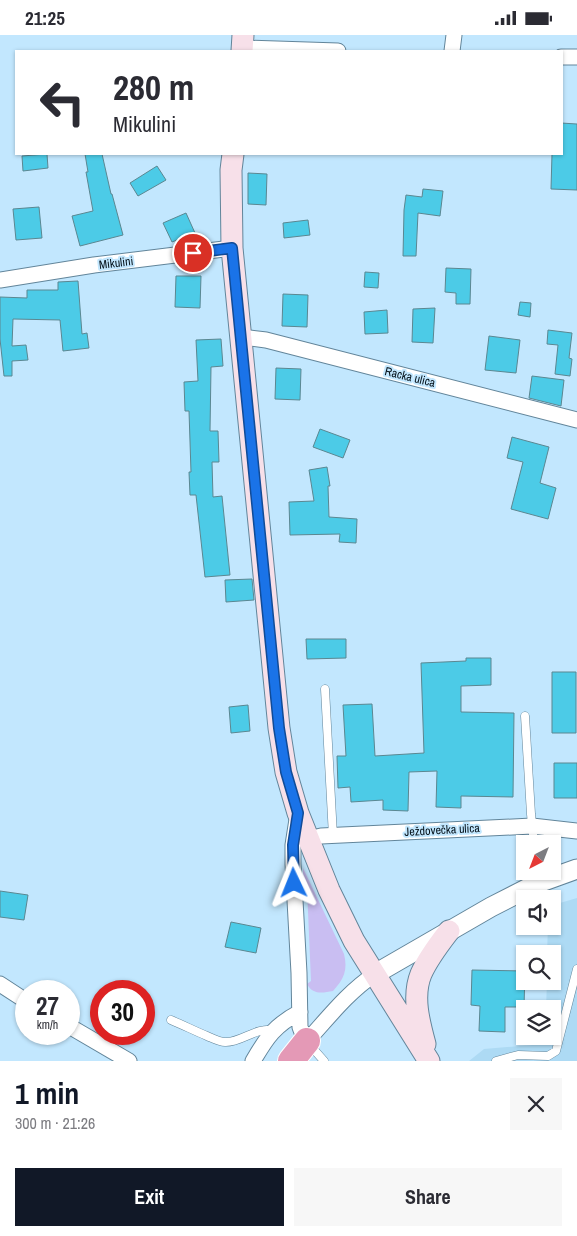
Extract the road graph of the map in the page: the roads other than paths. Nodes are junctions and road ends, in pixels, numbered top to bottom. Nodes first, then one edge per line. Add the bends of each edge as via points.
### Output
1 (454, 35) edge
2 (242, 45) edge
3 (322, 50) edge
4 (452, 50) edge
5 (563, 57) edge
6 (577, 57) edge
7 (233, 155) edge
8 (232, 248) junction
9 (0, 279) edge
10 (242, 337) junction
11 (577, 420) edge
12 (325, 689) dead end
13 (525, 716) dead end
14 (298, 813) junction
15 (532, 826) junction
16 (577, 831) edge
17 (533, 835) edge
18 (333, 836) junction
19 (308, 839) junction
20 (577, 869) edge
21 (449, 931) junction
22 (577, 969) edge
23 (375, 975) junction
24 (0, 985) edge
25 (15, 994) edge
26 (300, 1012) junction
27 (171, 1020) dead end
28 (274, 1029) junction
29 (80, 1032) edge
30 (307, 1041) junction
31 (129, 1061) edge
32 (253, 1061) edge
33 (291, 1061) edge
34 (324, 1061) edge
35 (430, 1061) edge
36 (496, 1061) edge

1 - 4 street
2 - 3 street
5 - 6 street
7 - 8 main road
8 - 9 street, Mikulini
8 - 10 main road
10 - 11 street, Racka ulica
10 - 14 main road via 279,728 286,772
12 - 18 lane
13 - 15 lane
14 - 19 main road
14 - 26 street via 293,864
15 - 16 street, Ježdovečka ulica
15 - 17 lane
15 - 18 street, Ježdovečka ulica
18 - 19 street, Ježdovečka ulica
19 - 23 main road via 341,915
20 - 21 street via 538,880
21 - 23 street
21 - 35 main road via 420,975 417,990 418,1011
22 - 36 lane via 556,1051 548,1056 518,1055
23 - 30 street via 353,992
23 - 35 main road
24 - 25 street
26 - 28 street
26 - 30 street via 300,1027
27 - 28 lane via 225,1042
28 - 32 street
29 - 31 street
30 - 33 highway
30 - 34 lane

